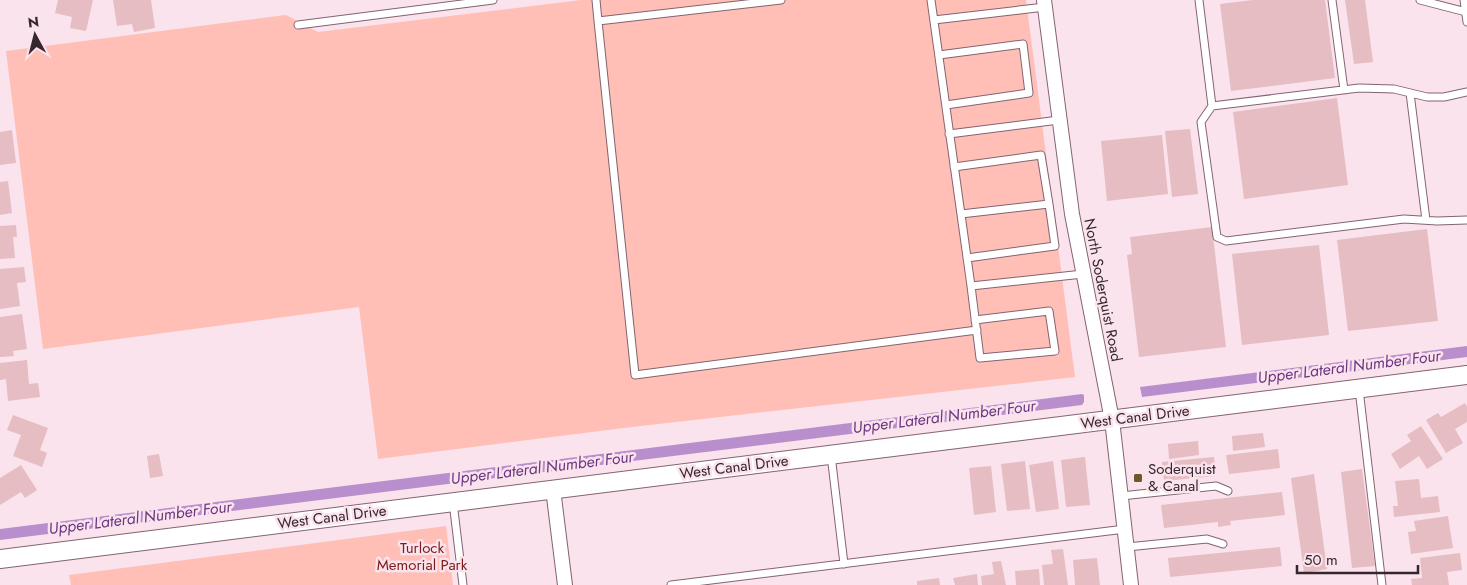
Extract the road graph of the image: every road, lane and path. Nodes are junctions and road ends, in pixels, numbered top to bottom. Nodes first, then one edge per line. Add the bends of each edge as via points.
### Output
1 (494, 0) edge
2 (596, 0) edge
3 (781, 0) edge
4 (931, 0) edge
5 (1199, 0) edge
6 (1332, 0) edge
7 (1420, 0) edge
8 (1464, 0) edge
9 (1045, 4) edge
10 (1466, 12) junction
11 (934, 20) junction
12 (598, 21) junction
13 (1467, 22) edge
14 (298, 25) dead end
15 (939, 55) junction
16 (1344, 90) junction
17 (1467, 92) edge
18 (1410, 93) junction
19 (946, 105) junction
20 (1212, 106) junction
21 (1059, 120) junction
22 (950, 134) junction
23 (954, 167) junction
24 (1048, 204) junction
25 (961, 214) junction
26 (1426, 220) junction
27 (1467, 220) edge
28 (967, 258) junction
29 (1083, 274) junction
30 (971, 286) junction
31 (975, 320) junction
32 (977, 330) junction
33 (1467, 375) edge
34 (1359, 388) junction
35 (1112, 420) junction
36 (830, 455) junction
37 (553, 489) junction
38 (1228, 491) dead end
39 (1121, 496) junction
40 (453, 501) junction
41 (1125, 529) junction
42 (1224, 544) dead end
43 (1127, 547) junction
44 (0, 558) edge
45 (844, 564) junction
46 (464, 585) edge
47 (565, 585) edge
48 (671, 585) edge
49 (1131, 585) edge
50 (1382, 585) edge

1 - 14 lane
2 - 12 lane
3 - 12 lane
4 - 11 lane
5 - 20 lane
6 - 16 lane
7 - 10 lane
8 - 10 lane
9 - 11 lane
9 - 21 street, North Soderquist Road
10 - 13 lane
11 - 15 lane
12 - 32 lane via 635,375
15 - 19 lane
15 - 19 lane via 1023,44 1029,93
16 - 18 lane via 1376,87
16 - 20 lane
17 - 18 lane via 1444,97
18 - 26 lane
19 - 22 lane
20 - 26 lane via 1201,122 1217,237 1226,241
21 - 22 lane
21 - 29 street, North Soderquist Road
22 - 23 lane
23 - 24 lane via 1041,155
23 - 25 lane
24 - 25 lane
24 - 28 lane via 1055,246
25 - 28 lane
26 - 27 lane
28 - 30 lane
29 - 30 lane
29 - 35 street, North Soderquist Road
30 - 31 lane
31 - 32 lane
31 - 32 lane via 1050,311 1054,351 980,358
33 - 34 street, West Canal Drive
34 - 35 street, West Canal Drive
34 - 50 lane
35 - 36 street, West Canal Drive
35 - 39 street, North Soderquist Road
36 - 37 street, West Canal Drive
36 - 45 lane
37 - 40 street, West Canal Drive
37 - 47 street
38 - 39 lane via 1216,486
39 - 41 street, North Soderquist Road
40 - 44 street, West Canal Drive
40 - 46 lane
41 - 43 street, North Soderquist Road
41 - 45 lane
42 - 43 lane via 1207,539
43 - 49 street, North Soderquist Road
45 - 48 lane

